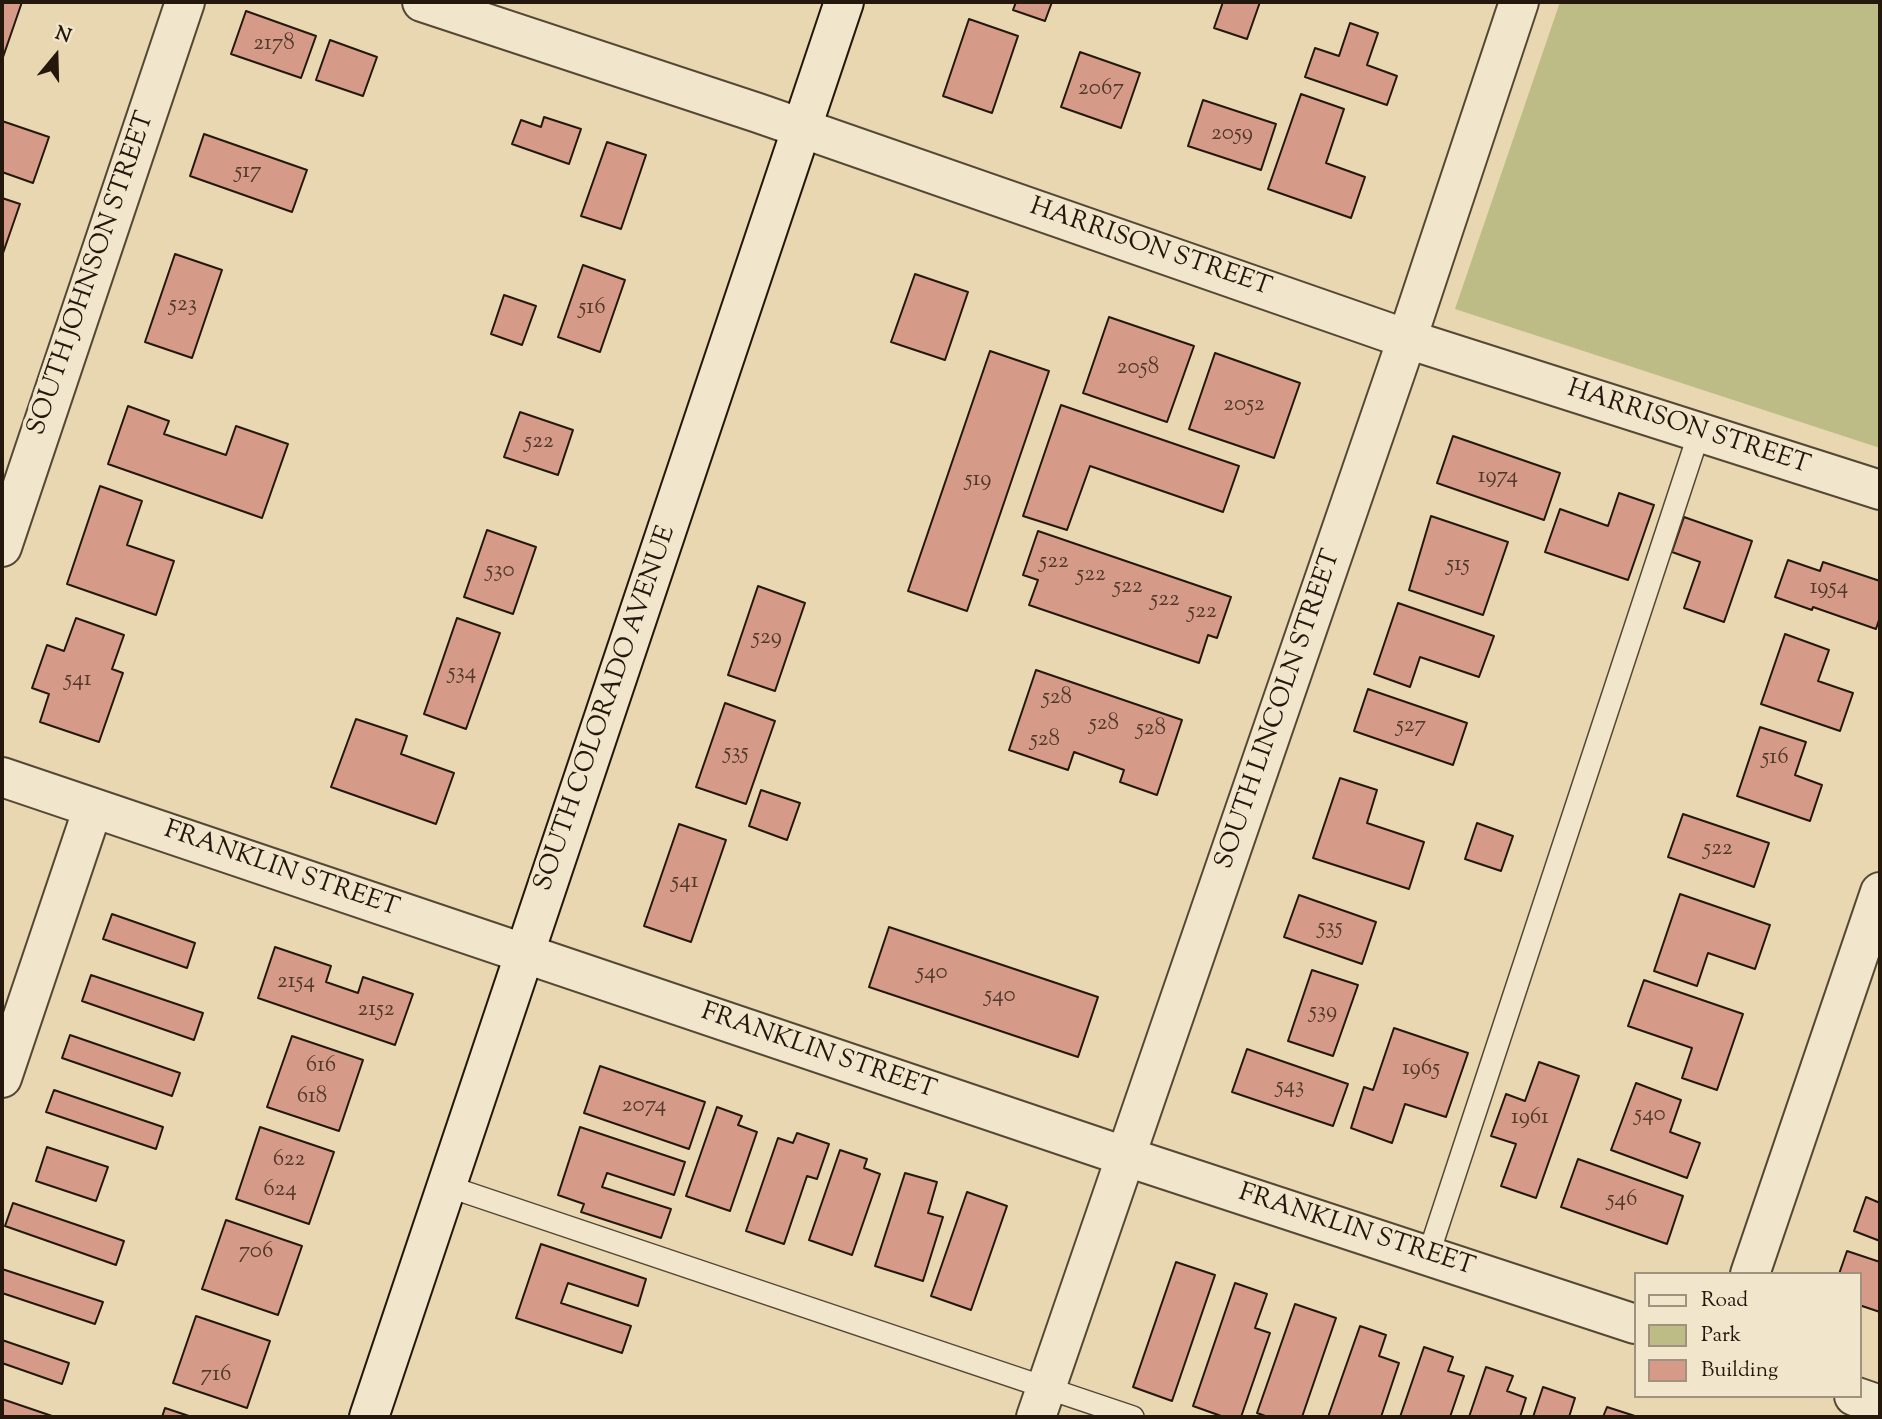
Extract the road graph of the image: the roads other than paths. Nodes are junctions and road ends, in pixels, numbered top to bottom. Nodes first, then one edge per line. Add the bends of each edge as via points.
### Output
1 (184, 2) edge
2 (422, 2) edge
3 (844, 2) edge
4 (1520, 2) edge
5 (802, 128) junction
6 (1407, 339) junction
7 (1699, 433) junction
8 (1880, 490) edge
9 (2, 547) edge
10 (2, 777) edge
11 (93, 808) junction
12 (1880, 892) edge
13 (524, 954) junction
14 (2, 1078) edge
15 (1127, 1157) junction
16 (447, 1186) junction
17 (1429, 1256) junction
18 (1751, 1272) edge
19 (1633, 1323) edge
20 (1860, 1398) edge
21 (1041, 1402) edge
22 (1880, 1405) edge
23 (373, 1416) edge
24 (1133, 1417) edge

1 - 9 street, SOUTH JOHNSON STREET
2 - 5 street, HARRISON STREET
3 - 5 street, SOUTH COLORADO AVENUE
4 - 6 street, SOUTH LINCOLN STREET
5 - 6 street, HARRISON STREET
5 - 13 street, SOUTH COLORADO AVENUE
6 - 7 street, HARRISON STREET
6 - 15 street, SOUTH LINCOLN STREET
7 - 8 street, HARRISON STREET
7 - 17 lane
10 - 11 street, FRANKLIN STREET
11 - 13 street, FRANKLIN STREET
11 - 14 street
12 - 18 street
13 - 15 street, FRANKLIN STREET
13 - 16 street, SOUTH COLORADO AVENUE
15 - 17 street, FRANKLIN STREET
15 - 21 street, SOUTH LINCOLN STREET
16 - 21 lane
16 - 23 street, SOUTH COLORADO AVENUE
17 - 19 street, FRANKLIN STREET
20 - 22 street
21 - 24 lane

